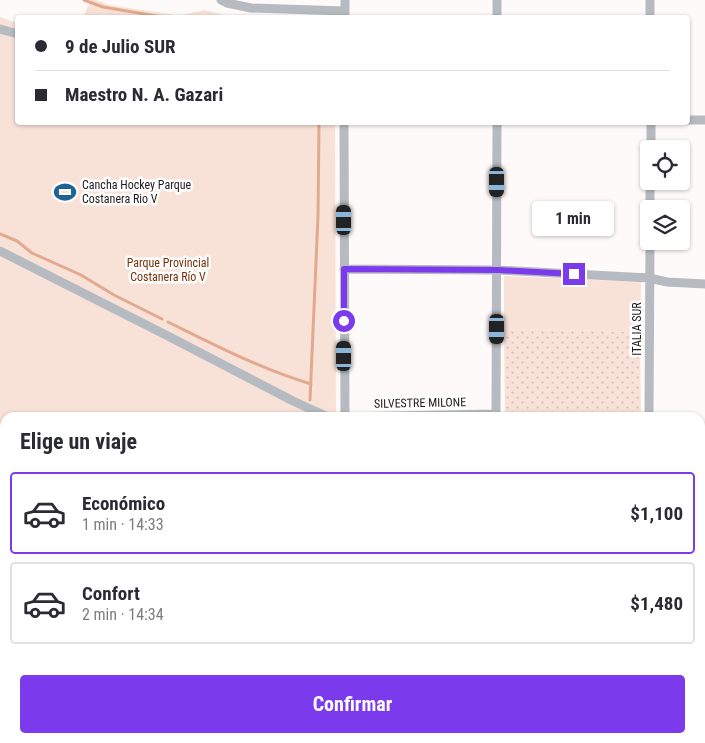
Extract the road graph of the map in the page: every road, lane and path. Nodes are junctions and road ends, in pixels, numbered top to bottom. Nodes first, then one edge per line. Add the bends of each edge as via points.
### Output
1 (221, 0) edge
2 (345, 0) edge
3 (497, 0) edge
4 (650, 0) edge
5 (251, 8) junction
6 (345, 14) edge
7 (245, 15) edge
8 (497, 15) edge
9 (650, 15) edge
10 (0, 29) edge
11 (15, 33) edge
12 (690, 120) edge
13 (705, 120) edge
14 (344, 125) edge
15 (497, 125) edge
16 (651, 125) edge
17 (651, 140) edge
18 (650, 250) edge
19 (0, 251) edge
20 (344, 269) junction
21 (498, 270) junction
22 (649, 278) junction
23 (705, 284) edge
24 (317, 412) edge
25 (345, 412) edge
26 (496, 412) edge
27 (649, 412) edge

1 - 5 street
2 - 6 street
3 - 8 street
4 - 9 street
5 - 6 street
5 - 7 street
10 - 11 street
12 - 13 street
14 - 20 street
15 - 21 street
16 - 17 street
18 - 22 street, ITALIA SUR
19 - 24 street
20 - 21 street
20 - 25 street
21 - 22 street
21 - 26 street
22 - 23 street
22 - 27 street, ITALIA SUR

